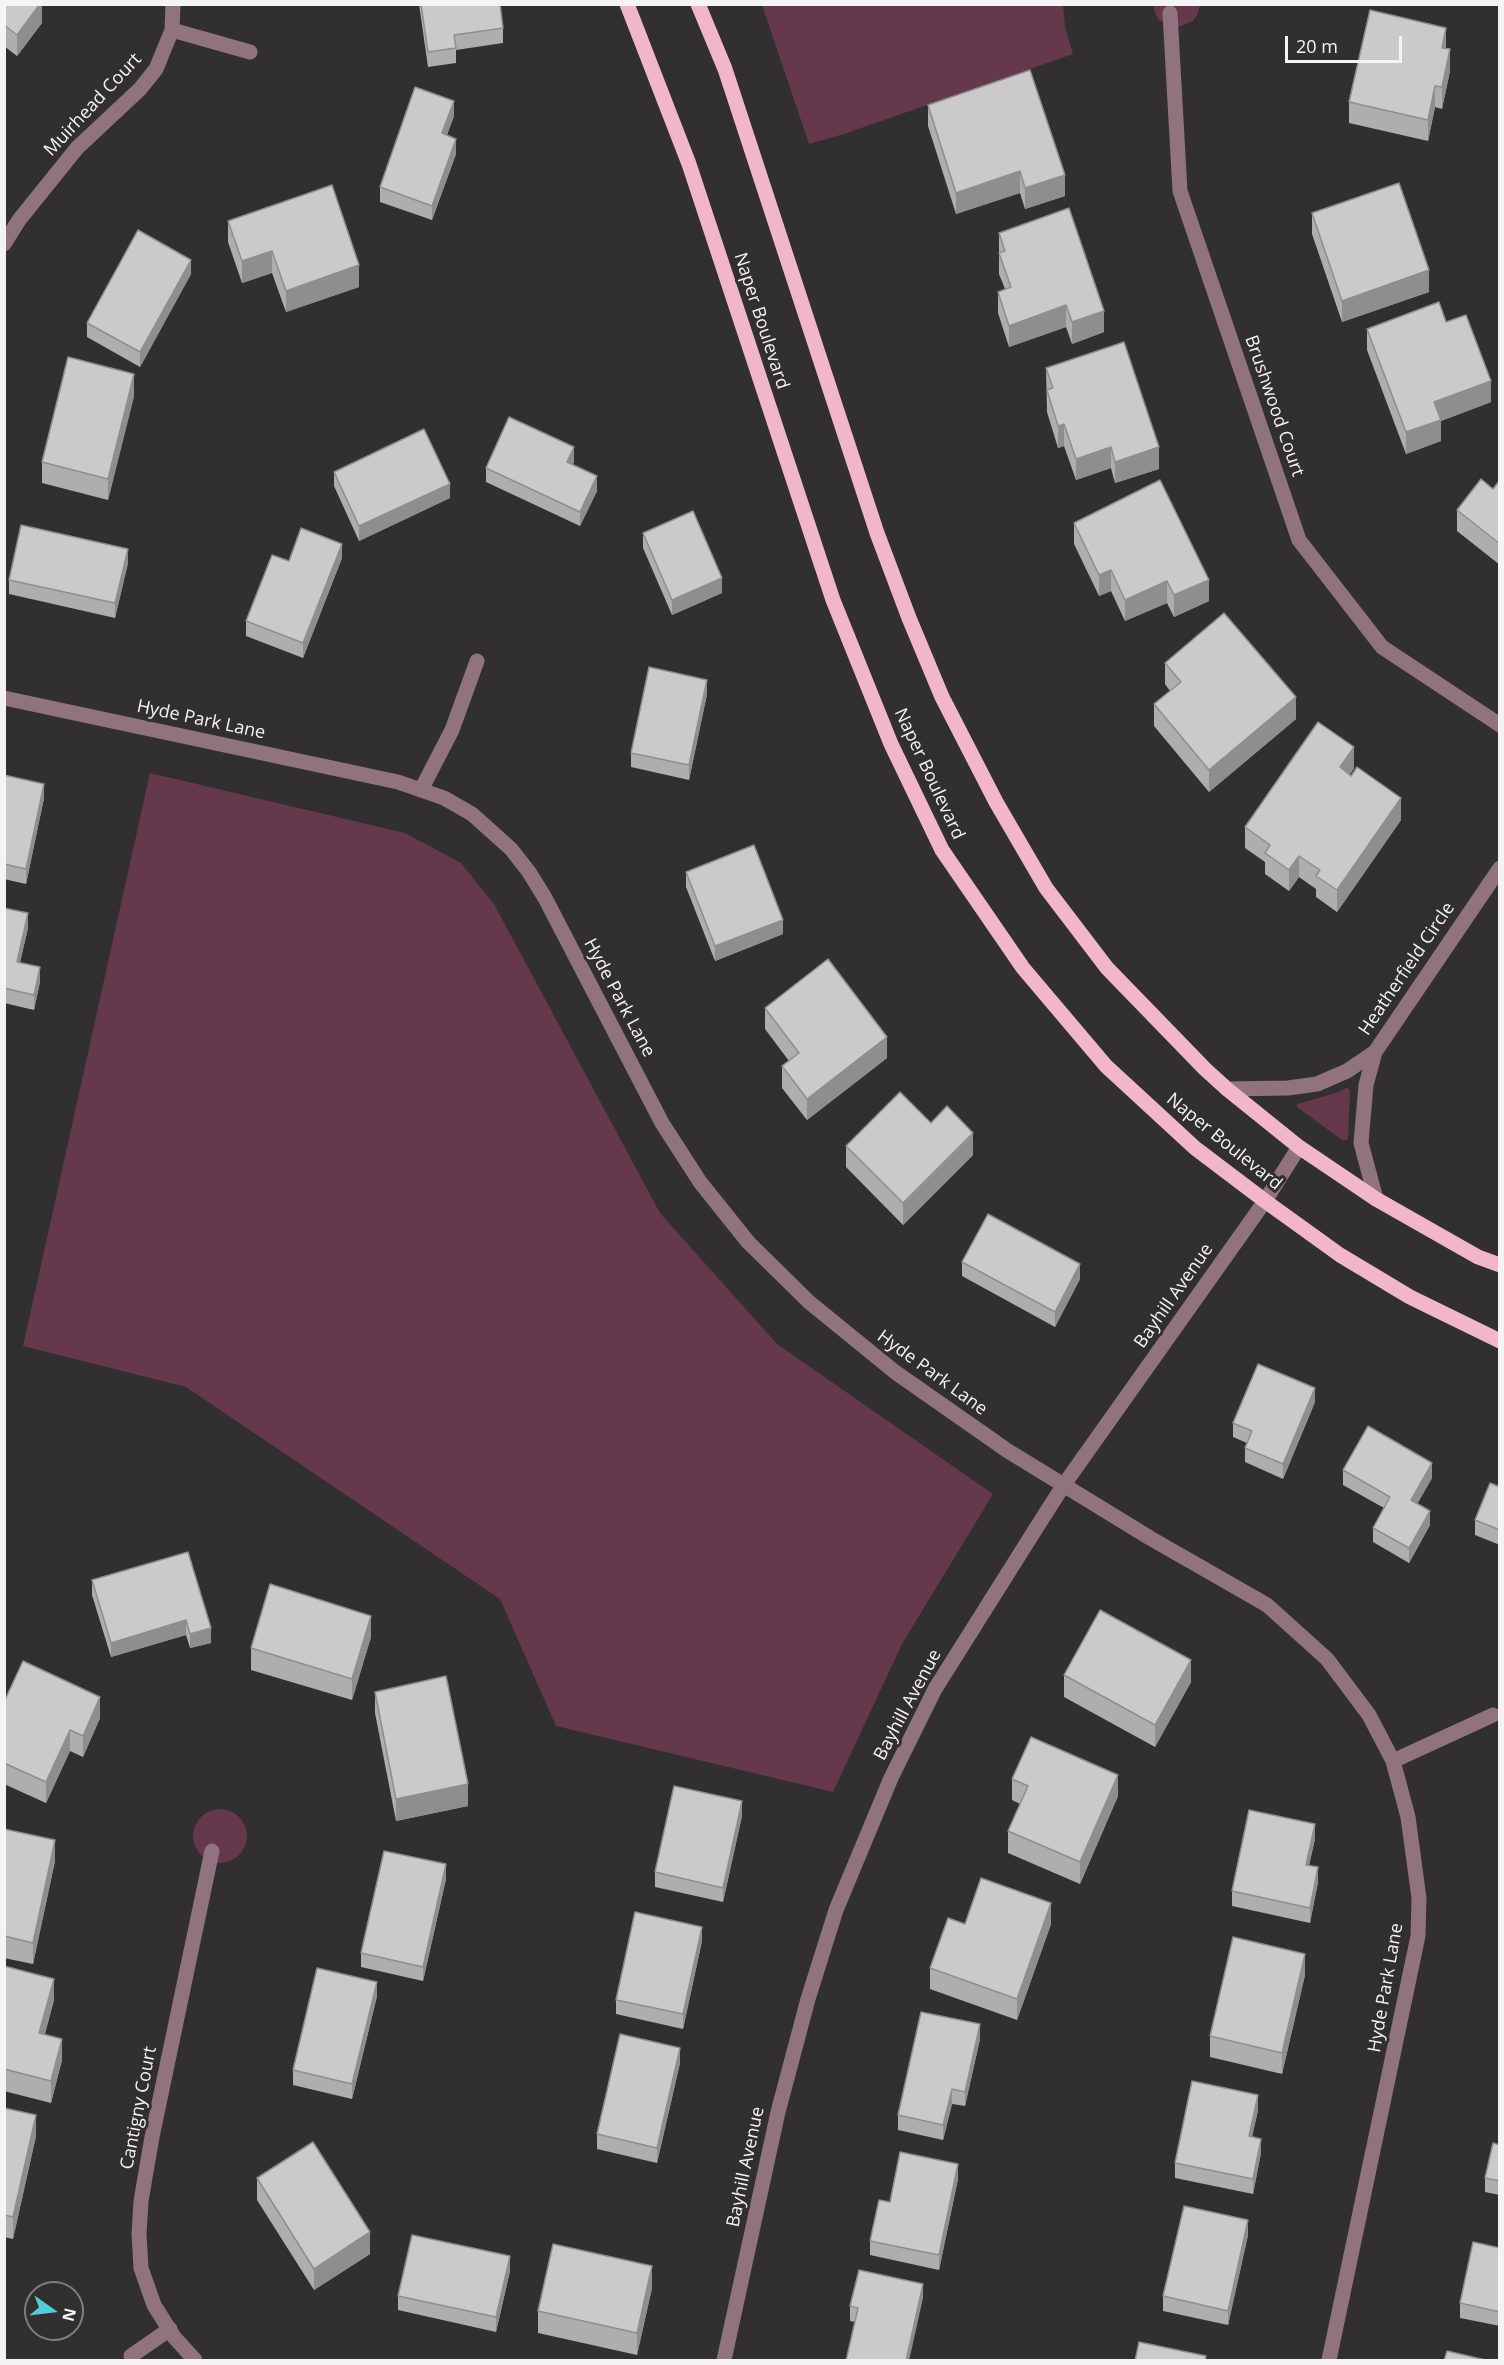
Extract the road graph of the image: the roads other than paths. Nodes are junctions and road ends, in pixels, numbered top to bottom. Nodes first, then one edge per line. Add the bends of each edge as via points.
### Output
1 (627, 4) edge
2 (698, 4) edge
3 (1170, 13) dead end
4 (173, 17) edge
5 (250, 52) dead end
6 (4, 244) edge
7 (477, 661) dead end
8 (4, 698) edge
9 (1500, 725) edge
10 (421, 790) junction
11 (1500, 868) edge
12 (1375, 1052) junction
13 (1227, 1089) junction
14 (1299, 1147) junction
15 (1376, 1199) junction
16 (1264, 1202) junction
17 (1500, 1265) edge
18 (1500, 1341) edge
19 (1063, 1486) junction
20 (1493, 1715) dead end
21 (1393, 1761) junction
22 (212, 1851) dead end
23 (170, 2329) junction
24 (132, 2356) dead end
25 (195, 2361) edge
26 (724, 2361) edge
27 (1329, 2361) edge

1 - 16 main road, Naper Boulevard via 689,164 833,600 891,744 942,850 1023,968 1106,1066 1195,1148
2 - 13 main road via 724,69 878,533 942,697 1046,888 1107,968
3 - 9 street, Brushwood Court via 1180,191 1299,540 1382,647
4 - 5 street
4 - 6 street, Muirhead Court via 156,69 77,148
7 - 10 street via 452,730
8 - 10 street, Hyde Park Lane
10 - 19 street, Hyde Park Lane via 444,798 480,820 529,872 663,1123 700,1182 748,1242 808,1302 895,1372
11 - 12 street, Heatherfield Circle
12 - 13 street, Heatherfield Circle via 1347,1071 1317,1084
12 - 15 street via 1366,1085 1361,1143
13 - 14 main road
14 - 15 main road
14 - 16 street, Bayhill Avenue
15 - 17 main road via 1478,1257
16 - 18 main road, Naper Boulevard via 1410,1297
16 - 19 street, Bayhill Avenue
19 - 21 street, Hyde Park Lane via 1267,1605 1327,1659 1369,1715
19 - 26 street, Bayhill Avenue via 935,1689 891,1778 836,1910 807,1999 778,2112
20 - 21 street
21 - 27 street, Hyde Park Lane via 1408,1817 1419,1898 1418,1936
22 - 23 street, Cantigny Court via 141,2201 141,2268 154,2305
23 - 24 street
23 - 25 street, Cantigny Court

